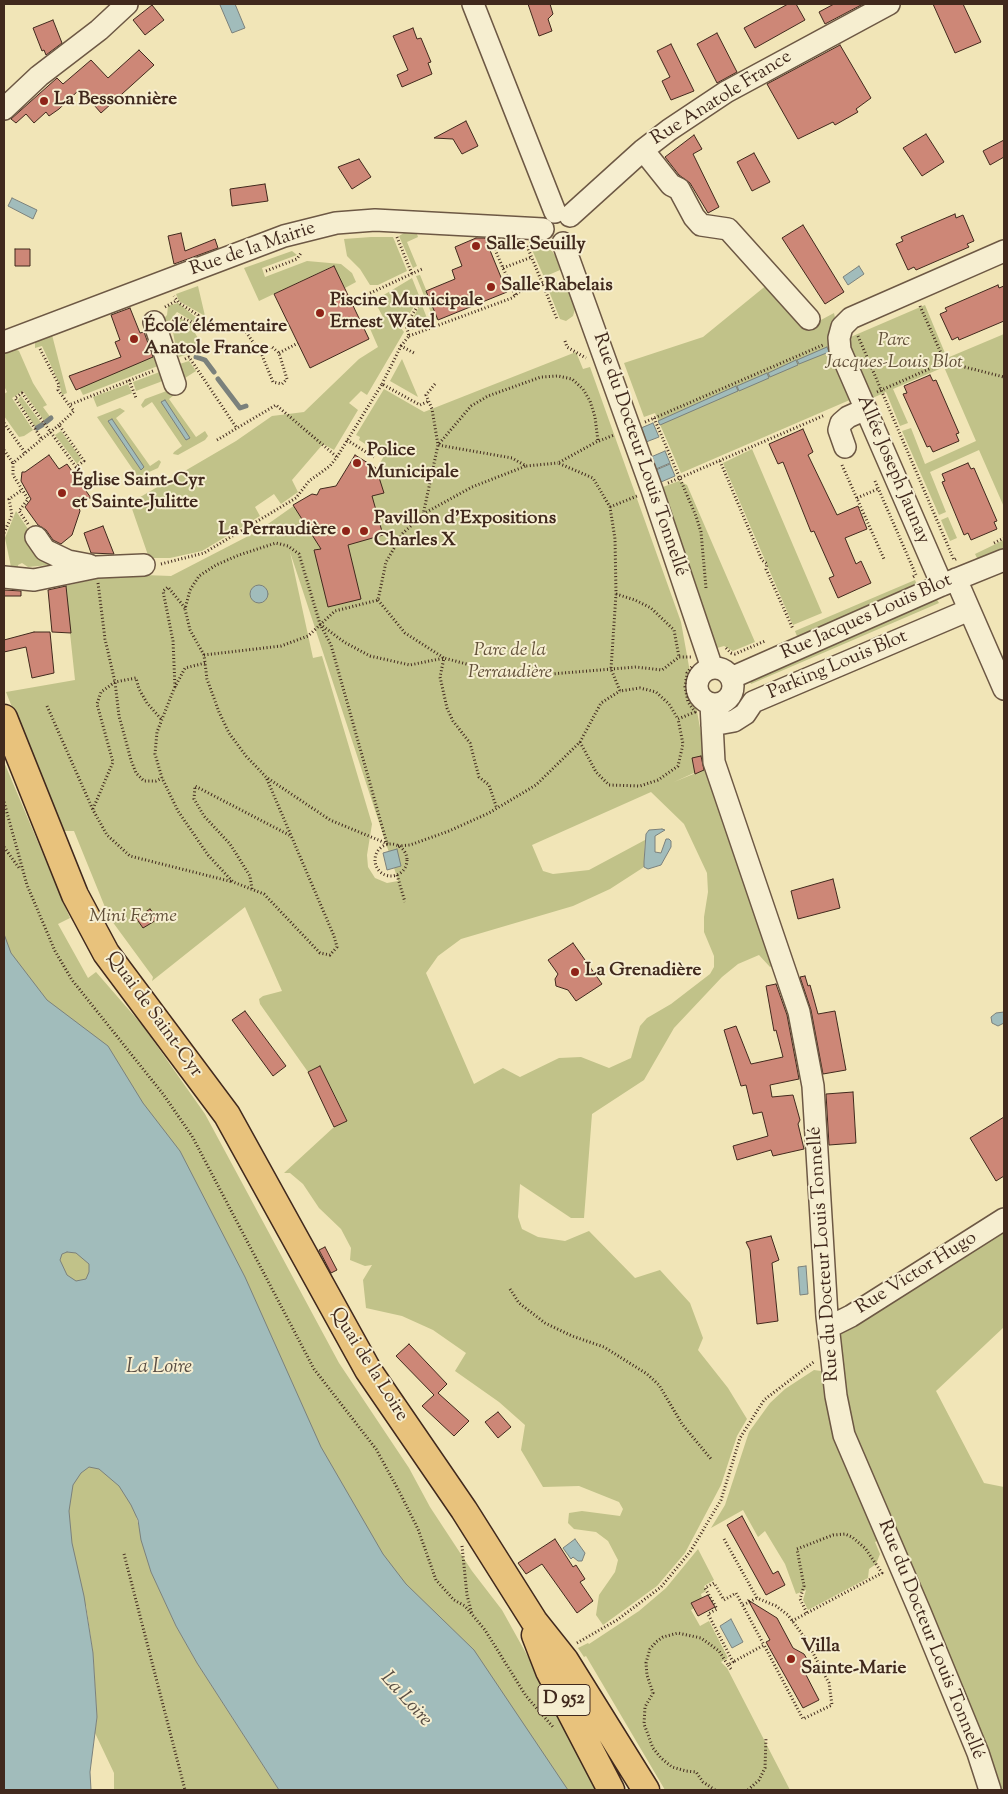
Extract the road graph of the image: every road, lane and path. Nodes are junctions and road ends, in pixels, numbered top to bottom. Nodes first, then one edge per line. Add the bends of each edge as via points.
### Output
1 (127, 4) edge
2 (473, 4) edge
3 (889, 4) edge
4 (4, 109) edge
5 (643, 150) junction
6 (556, 219) junction
7 (394, 229) dead end
8 (492, 243) dead end
9 (526, 243) dead end
10 (1004, 251) edge
11 (301, 253) dead end
12 (532, 257) junction
13 (503, 268) junction
14 (422, 269) dead end
15 (266, 271) dead end
16 (412, 274) junction
17 (563, 275) dead end
18 (543, 284) junction
19 (515, 295) junction
20 (422, 299) dead end
21 (176, 301) dead end
22 (351, 302) dead end
23 (919, 303) dead end
24 (167, 304) dead end
25 (557, 319) dead end
26 (809, 319) dead end
27 (154, 322) dead end
28 (246, 332) dead end
29 (409, 336) junction
30 (839, 338) junction
31 (565, 340) dead end
32 (4, 342) edge
33 (298, 343) dead end
34 (401, 346) junction
35 (40, 348) dead end
36 (259, 350) junction
37 (280, 353) junction
38 (414, 353) dead end
39 (593, 362) dead end
40 (945, 362) junction
41 (172, 375) junction
42 (1004, 377) edge
43 (129, 380) junction
44 (382, 384) junction
45 (435, 384) dead end
46 (882, 390) junction
47 (136, 398) dead end
48 (429, 401) junction
49 (864, 404) junction
50 (69, 405) junction
51 (826, 414) dead end
52 (4, 423) edge
53 (59, 425) junction
54 (236, 427) junction
55 (50, 431) junction
56 (41, 438) junction
57 (217, 440) dead end
58 (347, 440) junction
59 (438, 445) junction
60 (4, 450) edge
61 (26, 454) junction
62 (843, 455) joint
63 (337, 457) junction
64 (374, 457) dead end
65 (720, 461) junction
66 (13, 463) junction
67 (558, 463) junction
68 (526, 466) junction
69 (871, 472) dead end
70 (680, 478) junction
71 (878, 488) junction
72 (22, 490) junction
73 (652, 490) junction
74 (857, 498) junction
75 (610, 507) junction
76 (423, 515) junction
77 (4, 533) edge
78 (36, 537) joint
79 (1004, 538) edge
80 (988, 546) dead end
81 (963, 556) dead end
82 (884, 559) dead end
83 (1004, 560) edge
84 (144, 565) joint
85 (97, 567) junction
86 (4, 577) edge
87 (907, 579) dead end
88 (949, 582) junction
89 (706, 591) dead end
90 (616, 594) junction
91 (378, 600) junction
92 (185, 609) junction
93 (969, 610) junction
94 (320, 624) junction
95 (802, 626) dead end
96 (793, 629) junction
97 (786, 632) dead end
98 (766, 641) dead end
99 (724, 642) dead end
100 (204, 655) junction
101 (679, 657) junction
102 (444, 658) junction
103 (205, 663) junction
104 (712, 668) junction
105 (611, 669) junction
106 (731, 678) junction
107 (114, 682) junction
108 (175, 687) junction
109 (1004, 689) edge
110 (620, 691) junction
111 (711, 704) junction
112 (47, 706) dead end
113 (4, 718) edge
114 (678, 719) junction
115 (162, 720) junction
116 (712, 725) junction
117 (580, 742) junction
118 (266, 777) junction
119 (162, 778) junction
120 (4, 802) edge
121 (497, 809) junction
122 (93, 810) junction
123 (292, 836) junction
124 (388, 844) junction
125 (398, 846) junction
126 (4, 847) edge
127 (21, 870) junction
128 (397, 875) junction
129 (233, 882) junction
130 (252, 889) junction
131 (406, 902) dead end
132 (227, 1115) joint
133 (1004, 1219) edge
134 (510, 1289) dead end
135 (828, 1327) junction
136 (819, 1359) dead end
137 (711, 1459) dead end
138 (724, 1540) dead end
139 (462, 1542) dead end
140 (124, 1554) dead end
141 (757, 1598) junction
142 (524, 1606) junction
143 (743, 1606) junction
144 (807, 1614) junction
145 (472, 1615) junction
146 (792, 1621) junction
147 (764, 1645) junction
148 (572, 1646) dead end
149 (733, 1662) junction
150 (728, 1665) junction
151 (730, 1669) dead end
152 (559, 1733) dead end
153 (766, 1737) dead end
154 (185, 1790) edge
155 (611, 1790) edge
156 (636, 1790) edge
157 (646, 1790) edge
158 (715, 1790) edge
159 (748, 1790) edge
160 (990, 1790) edge

1 - 4 street
2 - 6 street
3 - 5 street, Rue Anatole France via 726,92
5 - 6 street, Rue Anatole France
5 - 26 street via 671,186 679,189 701,225 728,229
6 - 32 street, Rue de la Mairie via 336,223 284,236
6 - 73 street, Rue du Docteur Louis Tonnellé via 550,241 563,243
7 - 16 path
8 - 13 path
9 - 12 path
10 - 30 street via 851,318 842,327
11 - 15 path via 297,259
12 - 13 path
12 - 18 path
13 - 19 path
14 - 16 path
16 - 22 path
17 - 18 path
18 - 19 path
18 - 25 path
19 - 29 path
20 - 29 path via 406,325
21 - 24 path
23 - 40 path
27 - 41 street
28 - 36 path
29 - 34 path
30 - 46 path via 856,331
30 - 49 street, Allée Joseph Jaunay via 840,350
30 - 70 path via 654,418
31 - 39 path via 567,348
33 - 37 path
34 - 38 path
34 - 44 path
35 - 50 path via 59,385 58,390
36 - 37 path via 272,347
36 - 37 path via 277,384 287,379
40 - 42 path
40 - 46 path
41 - 43 path
41 - 54 path via 189,357
43 - 47 path
43 - 50 path
44 - 48 path via 420,405
44 - 58 path
45 - 48 path via 426,395
46 - 49 path
46 - 81 path via 954,560
48 - 59 path
49 - 62 street via 841,423
49 - 88 street, Allée Joseph Jaunay
50 - 53 path via 74,411
51 - 65 path
52 - 61 path
53 - 55 path
53 - 55 path via 84,461 76,467
54 - 57 path
54 - 63 path via 276,405
55 - 56 path
55 - 56 path via 22,393 15,398
56 - 61 path
58 - 63 path
58 - 64 path
59 - 67 path via 471,406 488,396 541,377 558,376 572,379 583,389 595,416 598,441
59 - 68 path via 512,458
59 - 76 path
60 - 66 path
61 - 66 path
62 - 74 path
63 - 84 path via 309,481 296,498 204,553 166,564
65 - 70 path
65 - 96 path
66 - 72 path via 12,475
67 - 68 path
67 - 75 path via 593,478
68 - 76 path via 472,487
69 - 71 path
70 - 73 path
70 - 89 path via 701,532
71 - 74 path
71 - 87 path via 916,575
72 - 77 path via 9,499 12,515
72 - 78 path via 28,499 19,510
73 - 75 path
73 - 104 street, Rue du Docteur Louis Tonnellé
74 - 82 path
75 - 90 path
76 - 91 path via 403,533 386,562
78 - 85 street via 46,550 60,557
79 - 80 path
83 - 88 street, Rue Jacques Louis Blot
84 - 85 street
85 - 86 street via 34,580
85 - 107 path via 105,639
88 - 93 street, Allée Joseph Jaunay
88 - 106 street, Rue Jacques Louis Blot
90 - 101 path via 651,608 674,630
90 - 105 path
91 - 94 path via 335,611
91 - 102 path via 405,633
92 - 94 path via 190,590 199,576 239,555 276,543 299,554
92 - 100 path via 190,630
92 - 108 path via 168,587 164,591 173,641
93 - 109 street, Allée Joseph Jaunay
93 - 116 street, Parking Louis Blot via 753,702 734,721
94 - 100 path via 308,636 281,646
94 - 102 path via 370,656 410,665
94 - 124 path via 331,645
95 - 96 path
96 - 97 path
98 - 99 path via 735,654 727,651
100 - 103 path
101 - 105 path via 662,670
101 - 114 path via 693,657 685,687 688,702 695,712
102 - 105 path via 515,677
102 - 121 path via 440,677 447,708 470,743 479,777 489,786
103 - 108 path via 186,668
103 - 118 path via 213,695 229,733
104 - 106 street via 723,669
104 - 111 street via 702,673 697,684 699,695
105 - 110 path
106 - 111 street via 730,696 720,704
107 - 115 path via 136,678 147,703
107 - 119 path via 119,716 136,773 149,782
107 - 122 path via 101,692 97,704 114,762
108 - 115 path
110 - 114 path via 640,688 656,692
110 - 117 path via 601,703
111 - 116 street, Rue du Docteur Louis Tonnellé
112 - 122 path
113 - 132 main road, Quai de Saint-Cyr via 89,924 106,953
114 - 117 path via 683,744 678,766 658,780 640,786 609,785 596,772
115 - 119 path via 155,754
116 - 135 street, Rue du Docteur Louis Tonnellé via 714,762 799,1012 813,1086
117 - 121 path via 536,785
118 - 123 path
118 - 124 path via 330,820
119 - 129 path via 178,811 208,855
120 - 127 path
121 - 125 path via 449,831
122 - 129 path via 107,835 130,856
123 - 130 path via 195,786 194,799 204,816 230,844 250,876
123 - 130 path via 334,936 336,947 330,955 320,953 264,894
124 - 125 path
124 - 128 path via 378,850 375,864 385,875
125 - 128 path via 406,853 407,863
126 - 127 path
127 - 145 path via 52,944 72,980 164,1094 192,1136 314,1369 376,1450 418,1529 436,1580
128 - 131 path
129 - 130 path
132 - 142 main road, Quai de la Loire via 368,1370 464,1510
133 - 135 street, Rue Victor Hugo via 851,1316
134 - 137 path via 519,1303 545,1324 604,1347 647,1374
135 - 160 street, Rue du Docteur Louis Tonnellé via 844,1435 924,1621
136 - 148 path via 764,1400 740,1438 722,1500 690,1552 660,1587 617,1620
138 - 141 path
139 - 145 path
140 - 154 path
141 - 143 path
141 - 146 path via 776,1606
142 - 155 main road, Quai de la Loire / D 952 via 549,1671
142 - 156 main road
142 - 157 main road, Quai de la Loire via 565,1660
143 - 147 path
143 - 149 path via 736,1593 724,1600 714,1583 705,1588 716,1609 708,1614
144 - 144 path via 800,1599 804,1586 797,1549 833,1535 852,1537 865,1548 882,1573
144 - 146 path
145 - 152 path via 526,1696
146 - 147 path via 829,1683 832,1705 803,1719
147 - 149 path
149 - 150 path
150 - 151 path
150 - 158 path via 719,1651 701,1638 678,1633 656,1642 646,1663 653,1693 645,1707 644,1724 653,1748 672,1766 696,1772
153 - 159 path via 765,1768 760,1780

